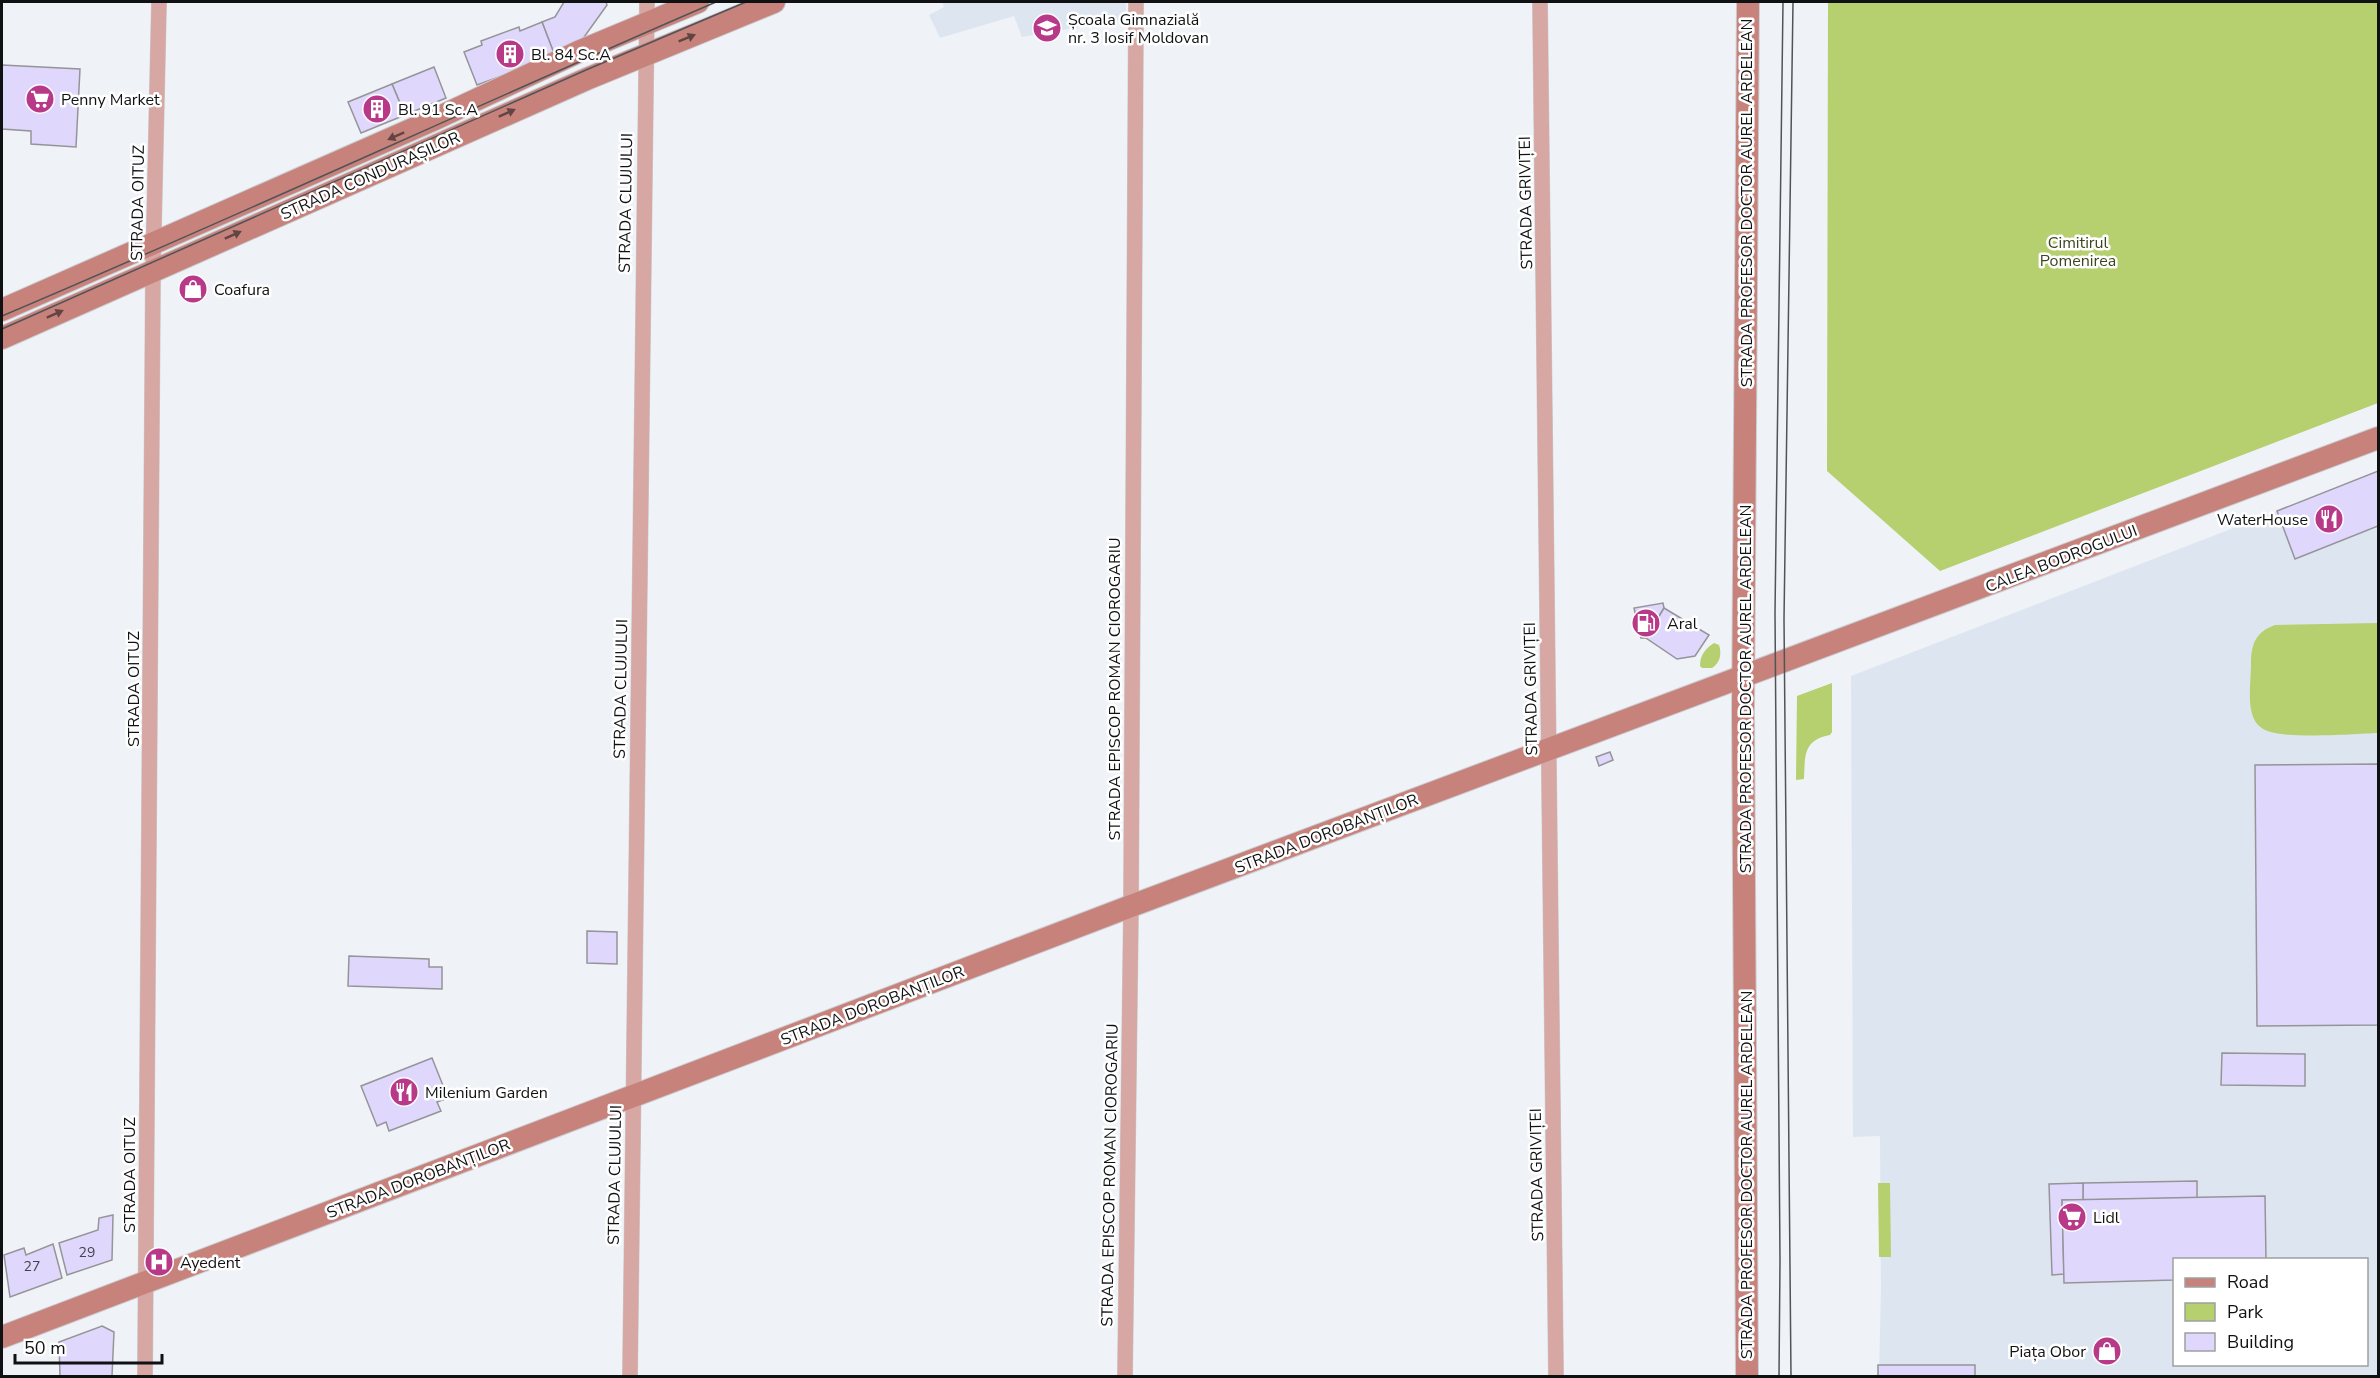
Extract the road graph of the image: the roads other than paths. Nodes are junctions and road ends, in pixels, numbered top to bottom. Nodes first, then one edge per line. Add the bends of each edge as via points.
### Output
1 (159, 2) edge
2 (698, 2) edge
3 (774, 2) edge
4 (1136, 2) edge
5 (1540, 2) edge
6 (1748, 2) edge
7 (647, 12) edge
8 (646, 55) junction
9 (154, 244) junction
10 (153, 270) junction
11 (2, 310) edge
12 (2, 338) edge
13 (2379, 438) edge
14 (1743, 676) junction
15 (1549, 749) junction
16 (1131, 906) junction
17 (633, 1096) junction
18 (147, 1282) junction
19 (2, 1337) edge
20 (145, 1377) edge
21 (630, 1377) edge
22 (1125, 1377) edge
23 (1556, 1377) edge
24 (1747, 1377) edge

1 - 9 street, STRADA OITUZ
2 - 7 main road, STRADA CONDURAȘILOR
8 -> 3 main road, STRADA CONDURAȘILOR
4 - 16 street, STRADA EPISCOP ROMAN CIOROGARIU
5 - 15 street, STRADA GRIVIȚEI
6 - 14 main road, STRADA PROFESOR DOCTOR AUREL ARDELEAN
7 - 8 street, STRADA CLUJULUI
7 -> 9 main road, STRADA CONDURAȘILOR via 578,52
10 -> 8 main road, STRADA CONDURAȘILOR
8 - 17 street, STRADA CLUJULUI
9 - 10 street, STRADA OITUZ
9 - 11 main road, STRADA CONDURAȘILOR
12 -> 10 main road, STRADA CONDURAȘILOR
10 - 18 street, STRADA OITUZ
13 - 14 main road, CALEA BODROGULUI
14 - 15 main road, STRADA DOROBANȚILOR
14 - 24 main road, STRADA PROFESOR DOCTOR AUREL ARDELEAN
15 - 16 main road, STRADA DOROBANȚILOR
15 - 23 street, STRADA GRIVIȚEI
16 - 17 main road, STRADA DOROBANȚILOR
16 - 22 street, STRADA EPISCOP ROMAN CIOROGARIU
17 - 18 main road, STRADA DOROBANȚILOR
17 - 21 street, STRADA CLUJULUI
18 - 19 main road, STRADA DOROBANȚILOR
18 - 20 street, STRADA OITUZ

